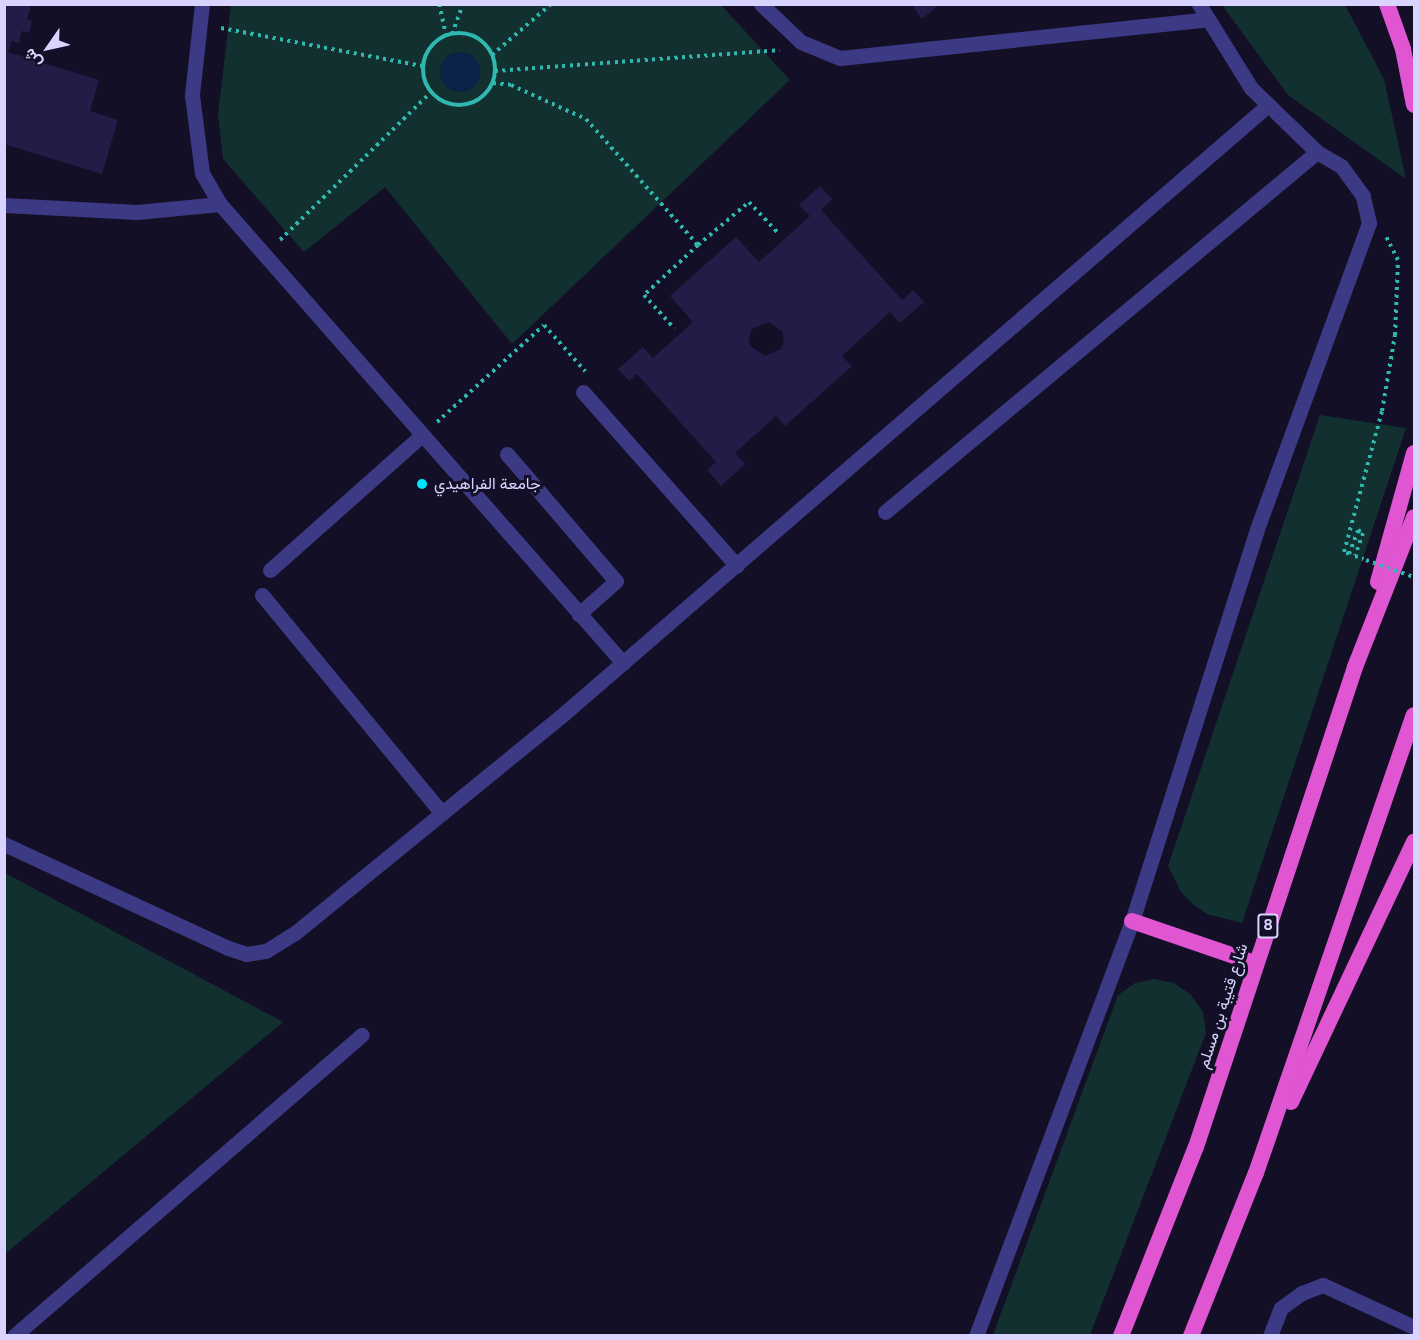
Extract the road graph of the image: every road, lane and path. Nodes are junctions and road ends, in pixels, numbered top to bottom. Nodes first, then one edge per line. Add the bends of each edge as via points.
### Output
1 (202, 4) edge
2 (439, 4) edge
3 (463, 4) edge
4 (551, 4) edge
5 (761, 4) edge
6 (1199, 4) edge
7 (1387, 4) edge
8 (1208, 19) junction
9 (200, 24) junction
10 (449, 35) junction
11 (814, 48) junction
12 (492, 55) junction
13 (423, 66) junction
14 (495, 71) junction
15 (493, 84) junction
16 (431, 92) junction
17 (1268, 105) junction
18 (1414, 105) edge
19 (1317, 152) junction
20 (220, 204) junction
21 (4, 205) edge
22 (1369, 223) junction
23 (778, 233) dead end
24 (698, 245) junction
25 (264, 255) junction
26 (674, 328) dead end
27 (583, 392) joint
28 (422, 435) junction
29 (1414, 453) edge
30 (507, 454) dead end
31 (885, 512) dead end
32 (1414, 516) edge
33 (1355, 556) dead end
34 (1366, 560) dead end
35 (737, 566) junction
36 (270, 570) dead end
37 (1414, 577) edge
38 (262, 595) dead end
39 (579, 614) junction
40 (623, 663) junction
41 (1355, 667) junction
42 (1414, 716) edge
43 (442, 813) junction
44 (1414, 842) edge
45 (4, 844) edge
46 (1132, 921) junction
47 (1255, 963) junction
48 (362, 1035) dead end
49 (1256, 1173) junction
50 (1414, 1327) edge
51 (14, 1335) edge
52 (976, 1335) edge
53 (1121, 1335) edge
54 (1191, 1335) edge
55 (1270, 1335) edge

1 - 9 street
2 - 10 path
3 - 10 path
4 - 12 path
5 - 11 street via 801,42
6 - 8 street
7 - 18 highway via 1403,49
8 - 11 street via 840,58
8 - 17 street via 1251,88
9 - 13 path
9 - 20 street via 192,94 202,172
10 - 12 path via 465,33 480,39
10 - 13 path via 435,42
11 - 14 path
12 - 14 path
13 - 16 path
14 - 15 path
15 - 16 path via 484,97 470,105 453,106
15 - 24 path via 521,89 586,118
16 - 25 path
17 - 19 street
17 - 35 street
19 - 22 street via 1341,166 1363,196
19 - 31 street
20 - 21 street via 137,212
20 - 25 street
22 - 33 path via 1385,234 1398,260 1395,334 1382,411 1344,552 1349,554 1358,530 1363,533
22 - 46 street via 1257,529
23 - 24 path via 749,202
24 - 26 path via 644,295
25 - 28 street
27 - 28 path via 595,382 544,326
27 - 35 street
28 - 36 street
28 - 39 street
29 - 41 highway
30 - 39 street via 616,581
32 - 41 highway, شارع قتيبة بن مسلم / 8
34 - 37 path, bridge
35 - 40 street
38 - 43 street
39 - 40 street
40 - 43 street
41 - 47 highway, شارع قتيبة بن مسلم / 8
42 - 49 highway
43 - 45 street via 295,933 266,951 246,954
44 - 49 highway
46 - 47 highway
46 - 52 street
47 - 53 highway, شارع قتيبة بن مسلم / 8 via 1196,1147
48 - 51 street
49 - 54 highway
50 - 55 street via 1323,1285 1302,1293 1281,1308

